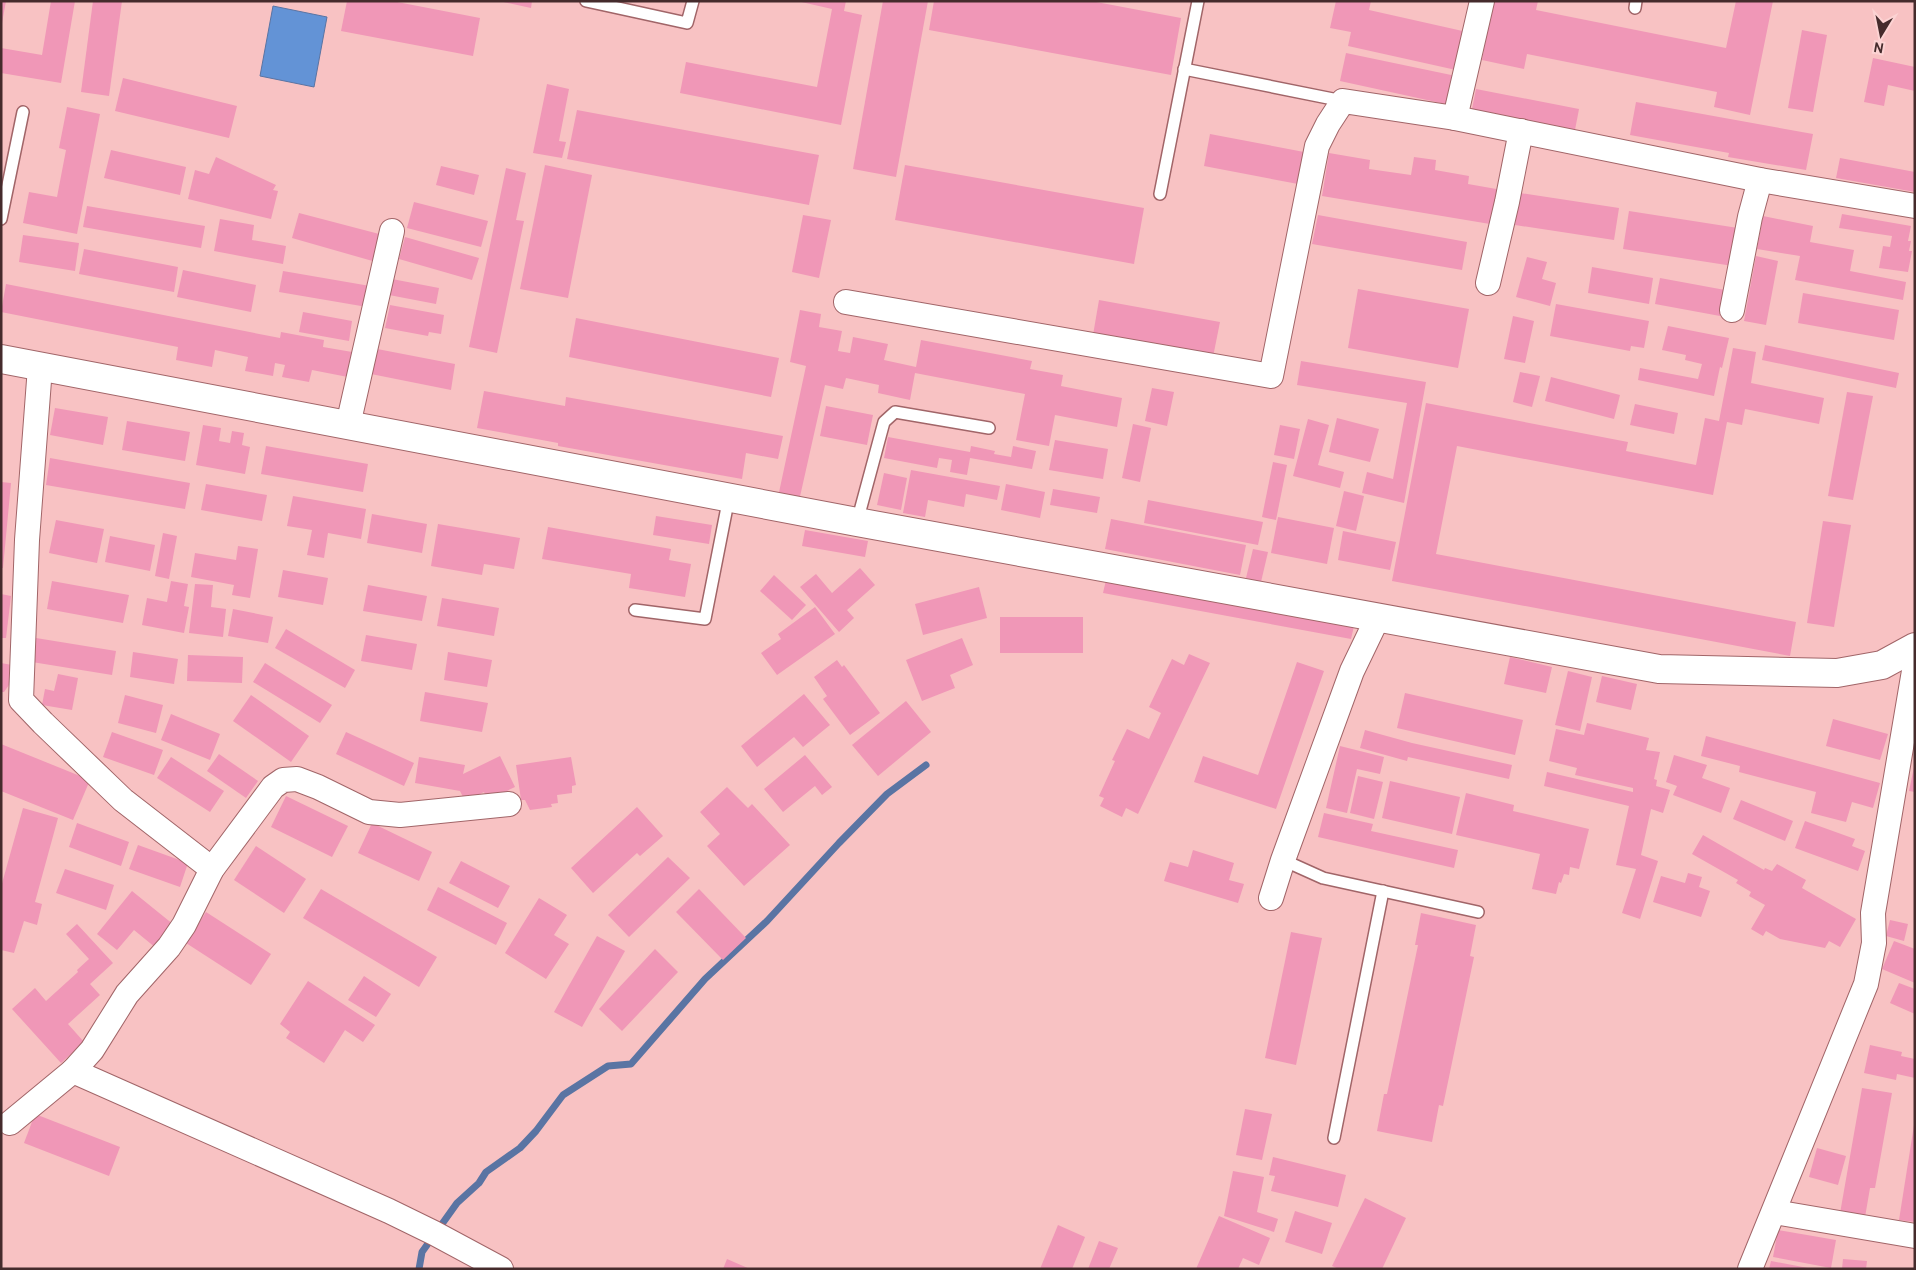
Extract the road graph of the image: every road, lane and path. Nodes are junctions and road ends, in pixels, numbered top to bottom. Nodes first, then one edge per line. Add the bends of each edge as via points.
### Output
1 (586, 1) edge
2 (693, 1) edge
3 (1198, 1) edge
4 (1482, 1) edge
5 (1184, 69) junction
6 (1343, 101) junction
7 (23, 112) dead end
8 (1455, 118) junction
9 (1521, 131) junction
10 (1760, 180) junction
11 (1160, 194) dead end
12 (1915, 206) edge
13 (1, 219) edge
14 (392, 231) dead end
15 (1488, 283) dead end
16 (846, 302) dead end
17 (1732, 310) dead end
18 (1, 359) edge
19 (40, 367) junction
20 (348, 425) junction
21 (989, 428) dead end
22 (729, 497) junction
23 (857, 522) junction
24 (635, 610) dead end
25 (1378, 617) junction
26 (1915, 647) edge
27 (1915, 665) edge
28 (11, 699) edge
29 (509, 804) dead end
30 (1283, 860) junction
31 (212, 869) junction
32 (1383, 891) junction
33 (1271, 898) dead end
34 (1478, 912) dead end
35 (74, 1071) junction
36 (10, 1123) dead end
37 (1334, 1138) dead end
38 (1774, 1212) junction
39 (1915, 1236) edge
40 (501, 1269) edge
41 (1750, 1269) edge

1 - 2 lane via 687,23
3 - 5 lane
4 - 8 street
5 - 6 lane
5 - 11 lane
6 - 8 street
6 - 16 street via 1317,146 1271,376
7 - 13 lane
8 - 9 street
9 - 10 street
9 - 15 street
10 - 12 street
10 - 17 street
14 - 20 street
18 - 19 street
19 - 20 street
19 - 28 street
20 - 22 street
21 - 23 lane via 895,412 884,422
22 - 23 street
22 - 24 lane via 705,619
23 - 25 street
25 - 26 street via 1659,669 1837,674 1882,665
25 - 30 street via 1352,671
27 - 38 street via 1873,913 1874,943 1866,984
28 - 31 street via 43,724 123,800
29 - 31 street via 400,815 370,812 297,779 283,780 273,787
30 - 32 lane via 1323,878
30 - 33 street
31 - 35 street via 184,925 169,947 127,994 92,1050
32 - 34 lane
32 - 37 lane
35 - 36 street
35 - 40 street via 389,1211
38 - 39 street
38 - 41 street

